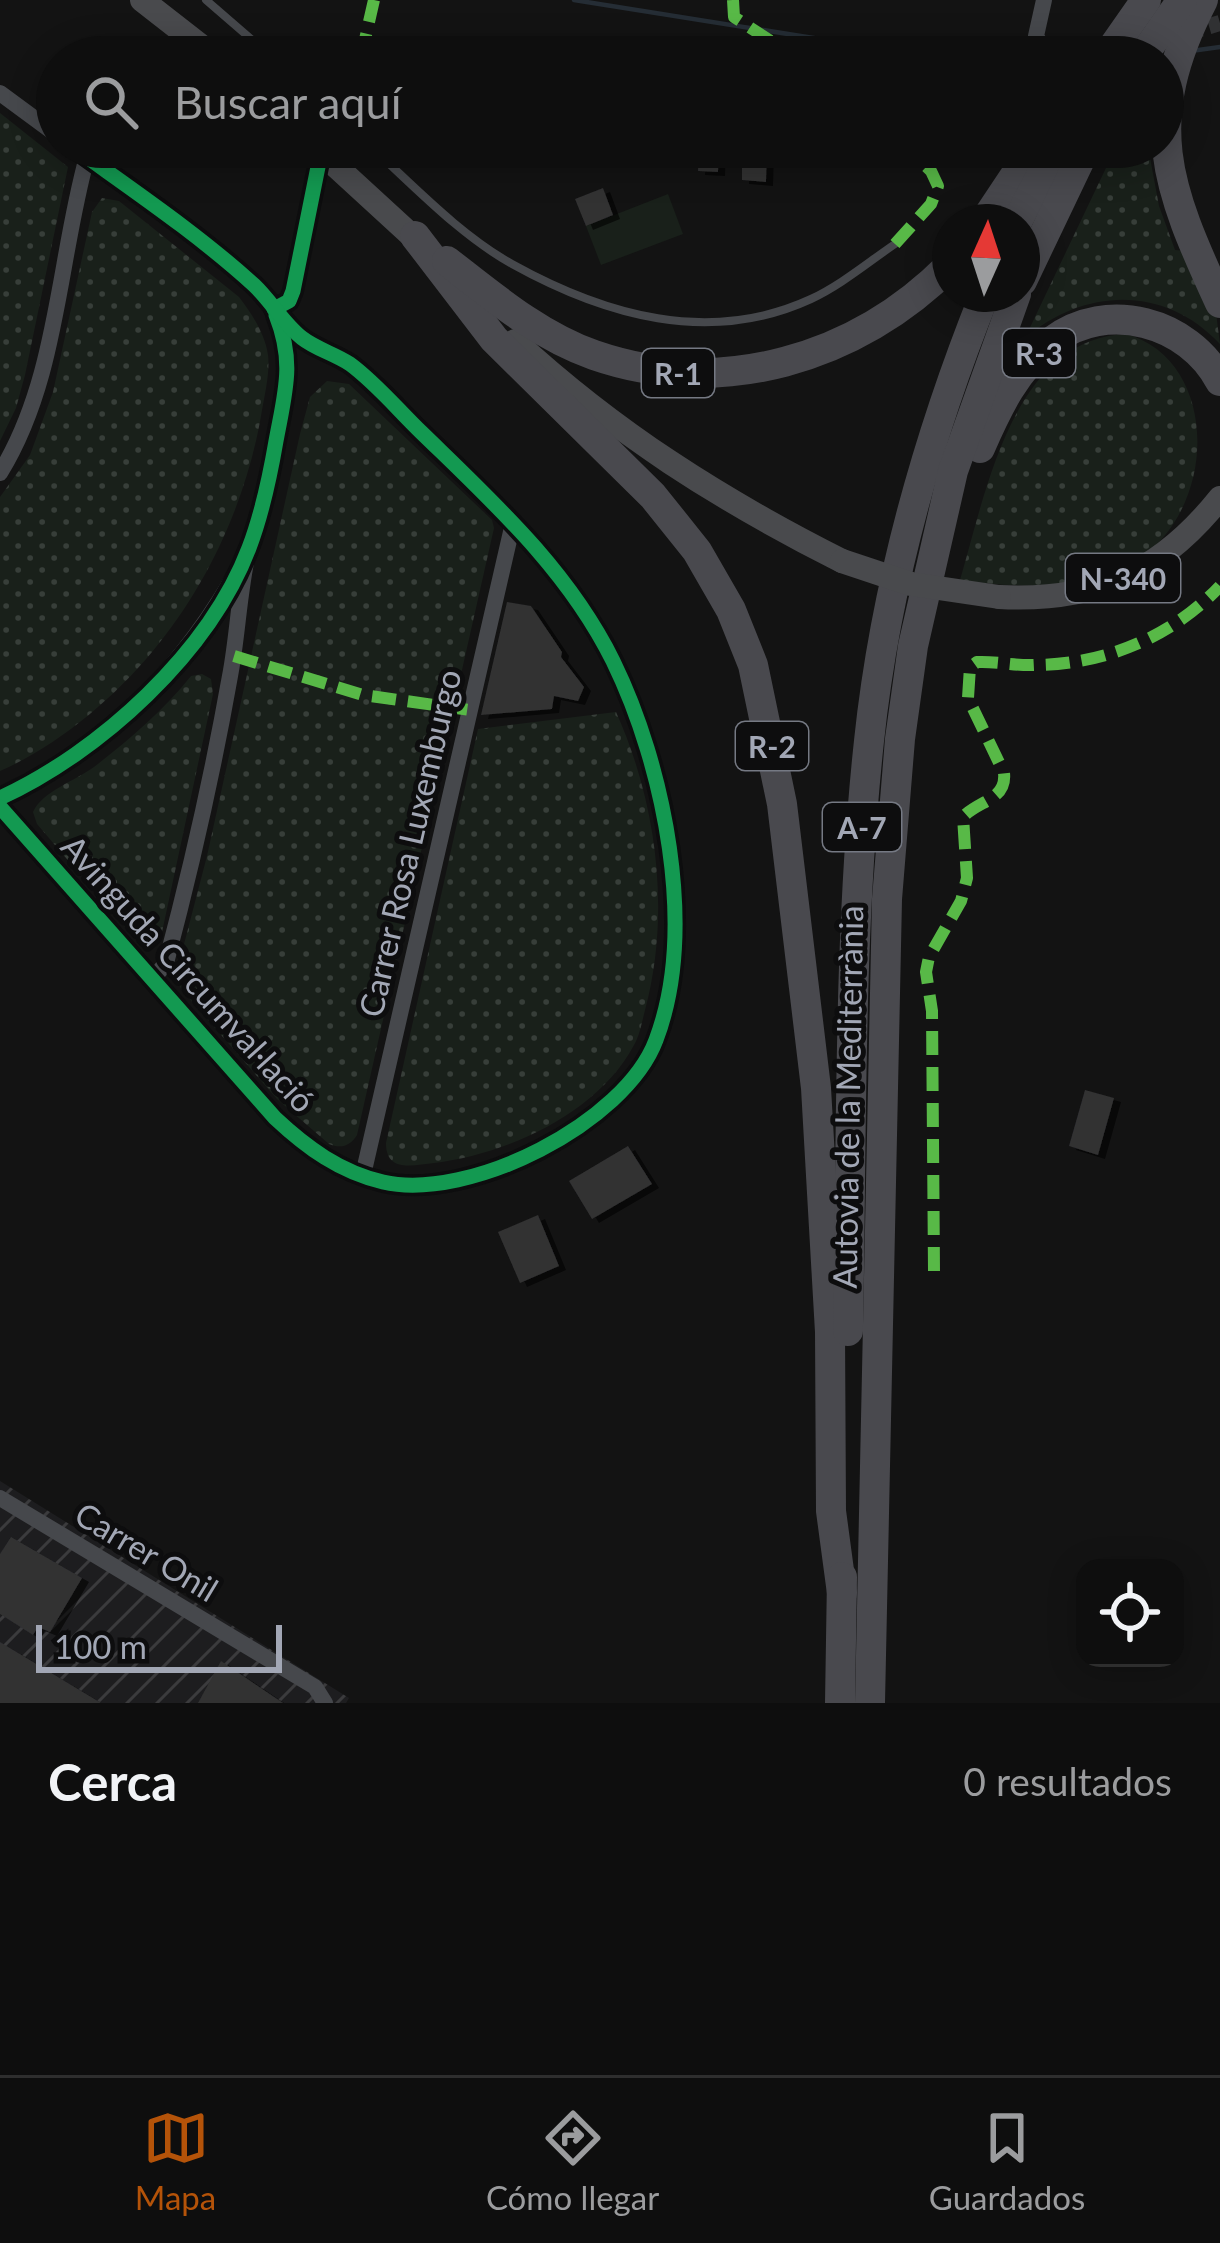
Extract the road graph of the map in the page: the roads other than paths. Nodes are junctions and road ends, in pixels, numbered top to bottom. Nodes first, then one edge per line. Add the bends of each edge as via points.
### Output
1 (142, 0) edge
2 (206, 0) edge
3 (1044, 0) edge
4 (1146, 0) edge
5 (1182, 0) tunnel mouth
6 (1202, 0) edge
7 (188, 36) edge
8 (248, 36) edge
9 (1036, 36) edge
10 (1121, 36) edge
11 (1157, 36) edge
12 (1184, 41) edge
13 (0, 94) edge
14 (36, 120) edge
15 (77, 168) edge
16 (102, 168) edge
17 (339, 168) edge
18 (394, 168) edge
19 (1020, 168) edge
20 (1045, 168) edge
21 (1076, 168) edge
22 (1169, 168) edge
23 (996, 204) edge
24 (1026, 204) edge
25 (415, 236) junction
26 (1040, 243) edge
27 (895, 244) dead end
28 (932, 281) edge
29 (1220, 303) edge
30 (274, 309) junction
31 (978, 312) edge
32 (1010, 312) edge
33 (1220, 381) edge
34 (0, 472) edge
35 (1220, 498) edge
36 (513, 523) junction
37 (937, 540) junction
38 (248, 550) junction
39 (0, 803) edge
40 (153, 979) junction
41 (363, 1175) junction
42 (852, 1377) junction
43 (0, 1498) edge
44 (324, 1699) edge
45 (840, 1703) edge
46 (870, 1703) edge

1 - 7 main road
2 - 8 lane
3 - 9 street
4 - 10 highway
5 - 11 highway
6 - 12 highway
13 - 14 street
15 - 34 street via 39,381
16 - 30 street, Avinguda Circumval·lació via 220,256
17 - 25 main road, N-340
18 - 27 lane via 510,263 657,321 776,312 835,286
19 - 23 highway
20 - 24 highway
21 - 26 highway
22 - 29 highway via 1182,220
25 - 28 highway, R-1 via 523,320 590,354 688,374 734,374 819,352 900,310
25 - 35 main road, N-340, bridge via 517,344 650,451 842,561 911,584 999,597 1062,595 1136,573 1189,537
25 - 42 highway, R-2 via 494,339 653,496 731,610 753,665 782,804
30 - 36 street, Avinguda Circumval·lació via 304,339 351,365
30 - 38 street via 290,367
31 - 42 highway, Autovia de la Mediterrània / A-7 via 906,539 869,737 857,941
32 - 37 highway, Autovia de la Mediterrània / A-7
33 - 37 highway, R-3 via 1196,346 1152,323 1068,330 1000,402
36 - 41 street, Carrer Rosa Luxemburgo
36 - 41 street, Avinguda Circumval·lació via 583,609 614,663 654,776 673,902 667,1006 628,1090 540,1150 446,1180 387,1183
37 - 42 highway, Autovia de la Mediterrània / A-7 via 900,739
38 - 39 street via 199,635 126,715
38 - 40 street via 209,781 166,963
39 - 40 street, Avinguda Circumval·lació
40 - 41 street, Avinguda Circumval·lació via 306,1147
42 - 45 highway, R-2 via 832,1511 842,1593
42 - 46 highway, Autovia de la Mediterrània / A-7
43 - 44 street, Carrer Onil

